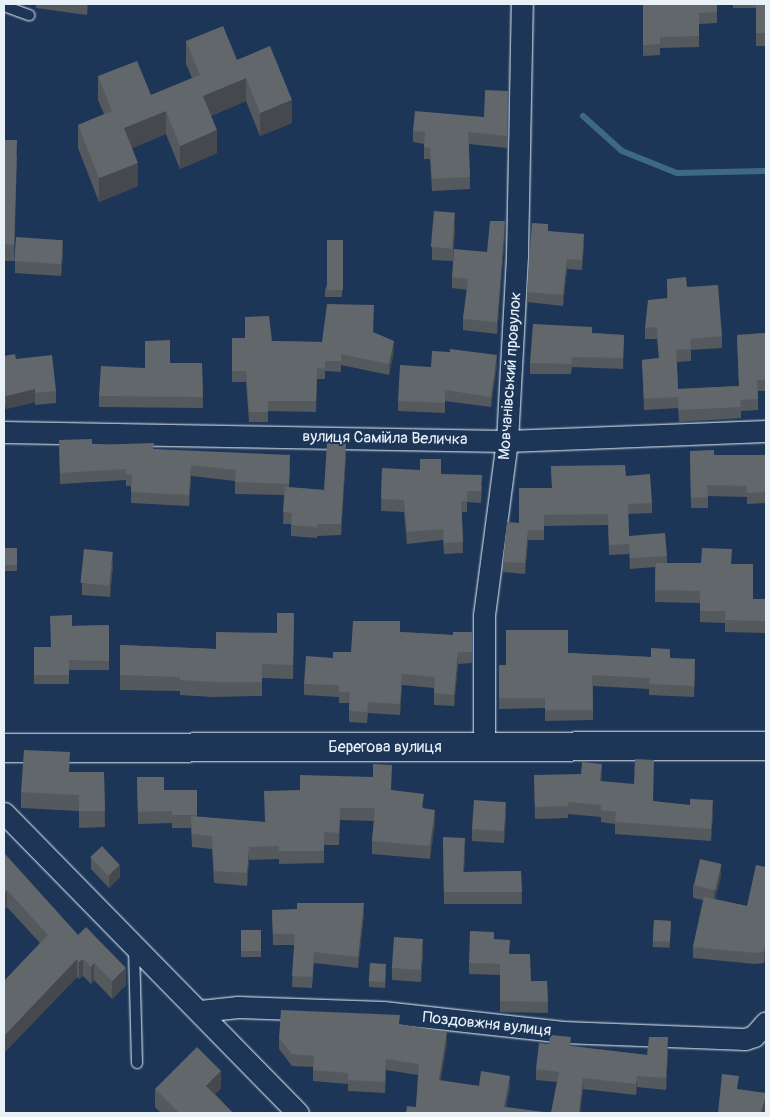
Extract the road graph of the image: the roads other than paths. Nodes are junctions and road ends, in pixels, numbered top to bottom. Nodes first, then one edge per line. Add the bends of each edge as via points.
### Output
1 (522, 4) edge
2 (4, 6) edge
3 (29, 15) dead end
4 (766, 431) edge
5 (4, 432) edge
6 (507, 441) junction
7 (766, 746) edge
8 (484, 747) junction
9 (4, 748) edge
10 (4, 813) edge
11 (134, 944) junction
12 (200, 1011) junction
13 (766, 1022) edge
14 (137, 1063) dead end
15 (298, 1113) edge

1 - 6 street, Мовчанівський провулок via 517,255
2 - 3 lane
4 - 6 street, вулиця Самійла Величка
5 - 6 street, вулиця Самійла Величка
6 - 8 street, Мовчанівський провулок via 484,615
7 - 8 street, Берегова вулиця
8 - 9 street, Берегова вулиця
10 - 11 street
11 - 12 street
11 - 14 lane
12 - 13 street, Поздовжня вулиця via 238,1007 383,1012 563,1032 745,1039 754,1036
12 - 15 street

